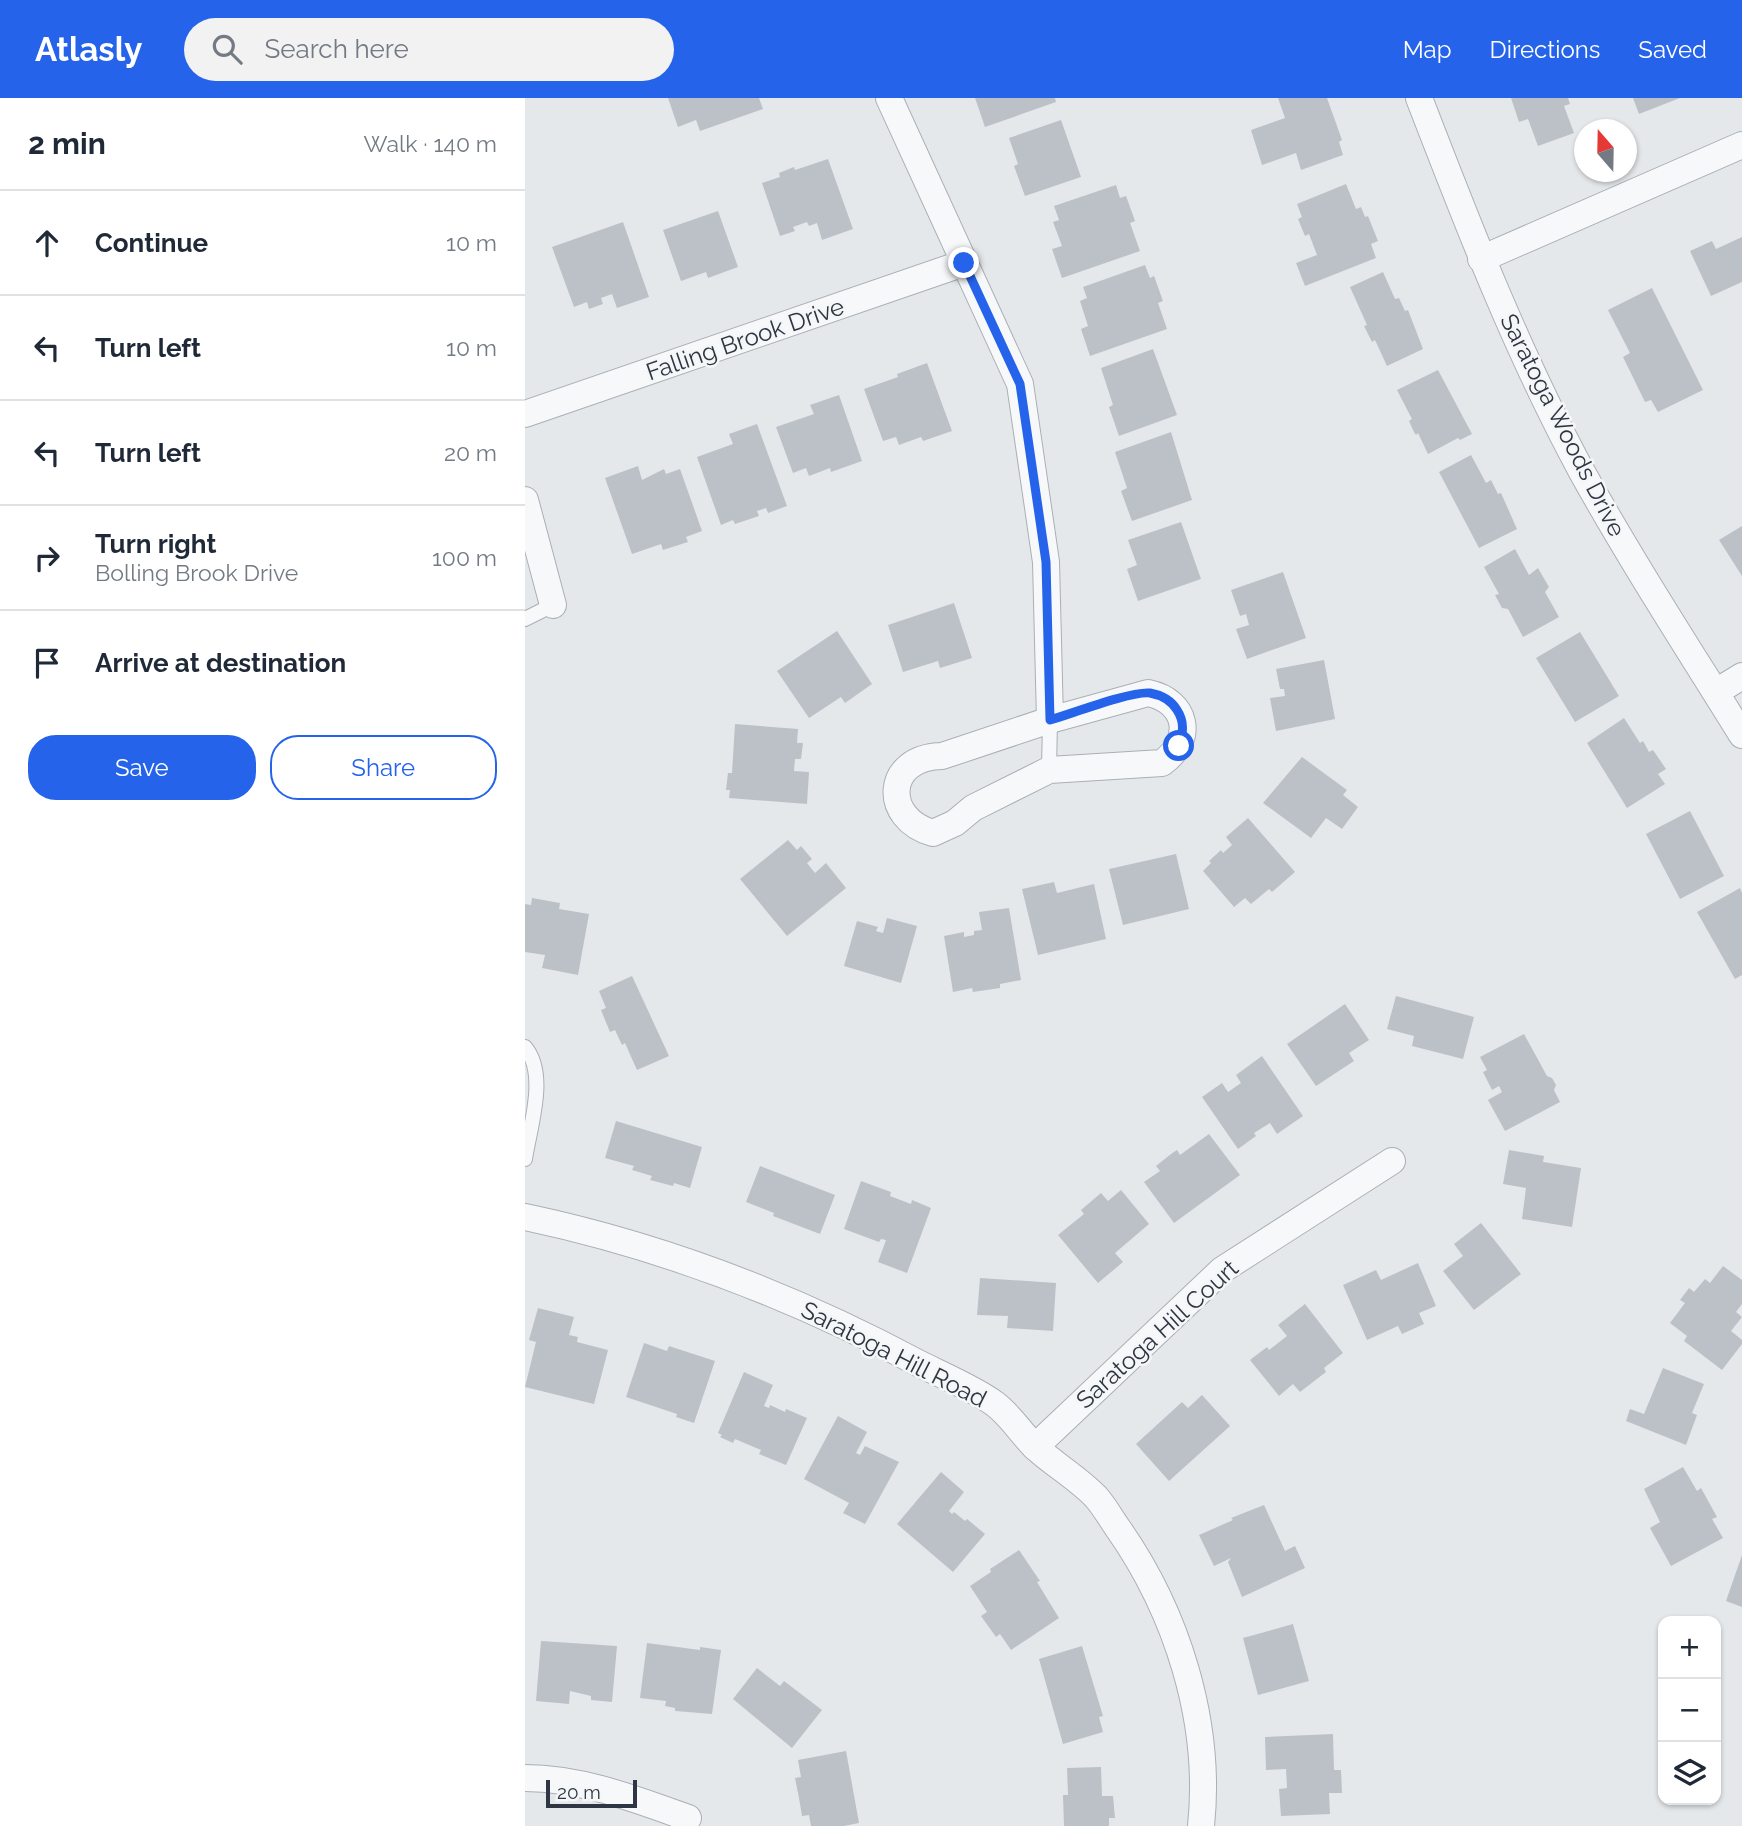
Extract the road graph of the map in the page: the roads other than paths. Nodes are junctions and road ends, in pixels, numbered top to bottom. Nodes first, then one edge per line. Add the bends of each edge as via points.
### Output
1 (889, 98) edge
2 (1419, 98) edge
3 (1742, 145) edge
4 (1481, 259) junction
5 (964, 263) junction
6 (525, 414) edge
7 (525, 500) edge
8 (553, 605) joint
9 (525, 619) edge
10 (1742, 676) edge
11 (1716, 692) junction
12 (1050, 720) junction
13 (1742, 735) edge
14 (1049, 770) junction
15 (525, 1047) edge
16 (525, 1159) edge
17 (1392, 1161) dead end
18 (525, 1217) edge
19 (1035, 1447) junction
20 (525, 1778) edge
21 (688, 1818) dead end
22 (1201, 1826) edge

1 - 5 street
2 - 4 street, Saratoga Woods Drive
3 - 4 street
4 - 11 street, Saratoga Woods Drive via 1581,470
5 - 6 street, Falling Brook Drive
5 - 12 street via 1020,384 1046,562
7 - 8 street
8 - 9 lane
10 - 11 street
11 - 13 street, Saratoga Woods Drive
12 - 14 lane
12 - 14 street via 1147,693 1170,701 1178,711 1183,734 1179,746 1161,763
12 - 14 street via 913,761 898,782 897,796 909,821 933,833
15 - 16 lane via 533,1056 538,1078
17 - 19 street, Saratoga Hill Court via 1222,1270
18 - 19 street, Saratoga Hill Road via 634,1245 746,1283 853,1328 995,1404
19 - 22 street, Saratoga Hill Road via 1095,1496 1134,1551 1164,1610 1186,1671 1199,1733 1204,1793
20 - 21 street via 588,1786

